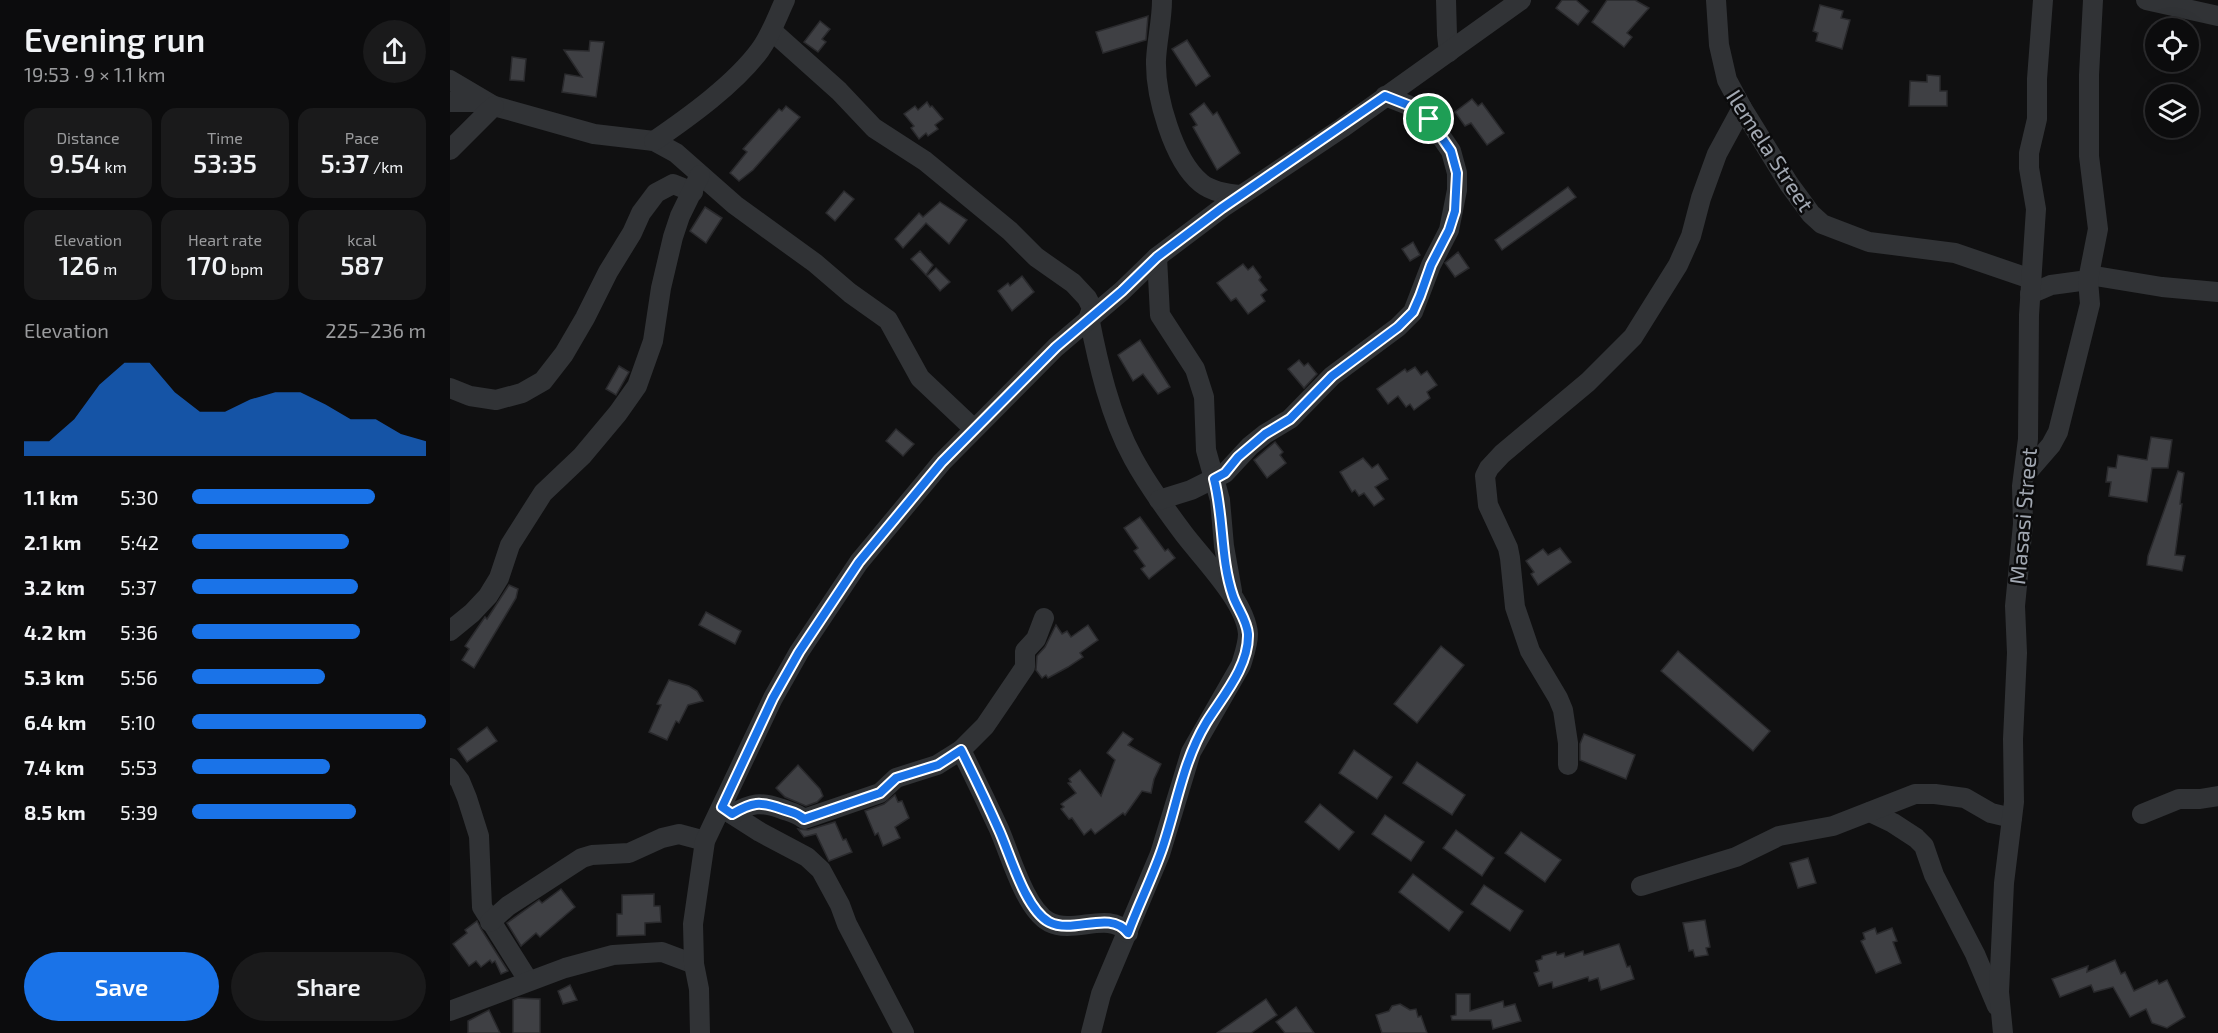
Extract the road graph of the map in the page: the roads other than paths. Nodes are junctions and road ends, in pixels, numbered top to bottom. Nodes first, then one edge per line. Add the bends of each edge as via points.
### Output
1 (785, 0) edge
2 (1162, 0) edge
3 (1446, 0) edge
4 (1521, 0) edge
5 (1716, 0) edge
6 (2043, 0) edge
7 (2093, 0) edge
8 (2146, 0) edge
9 (2218, 16) edge
10 (772, 31) junction
11 (1449, 52) junction
12 (450, 80) edge
13 (1385, 96) junction
14 (450, 102) edge
15 (490, 104) junction
16 (1742, 108) junction
17 (654, 141) junction
18 (450, 150) edge
19 (697, 184) junction
20 (1241, 195) junction
21 (1157, 257) junction
22 (2089, 277) junction
23 (2031, 284) junction
24 (2218, 292) edge
25 (1089, 317) junction
26 (450, 388) edge
27 (974, 429) junction
28 (2025, 475) junction
29 (1214, 479) junction
30 (1159, 500) junction
31 (1233, 596) junction
32 (1044, 618) dead end
33 (450, 631) edge
34 (961, 750) junction
35 (1568, 765) dead end
36 (450, 768) edge
37 (2218, 796) edge
38 (727, 811) junction
39 (1870, 812) junction
40 (2142, 814) dead end
41 (2012, 818) junction
42 (705, 841) junction
43 (1641, 886) dead end
44 (490, 922) junction
45 (1128, 933) junction
46 (694, 964) junction
47 (528, 980) junction
48 (450, 1011) edge
49 (1999, 1011) junction
50 (700, 1033) edge
51 (904, 1033) edge
52 (1090, 1033) edge
53 (2003, 1033) edge

1 - 10 street
2 - 20 street via 1157,83 1170,135 1203,184 1226,194
3 - 11 street
4 - 11 street
5 - 16 street, Ilemela Street via 1719,45 1727,80
6 - 23 street, Masasi Street via 2037,119 2029,153 2036,209
7 - 22 street via 2089,156 2098,229
8 - 9 street
10 - 17 street via 747,66 706,103
10 - 25 street via 874,128 925,161 1036,257 1073,283 1092,308
11 - 13 street
12 - 15 street
13 - 20 street
13 - 29 street via 1429,119 1451,151 1457,173 1455,211 1449,230 1413,312 1332,376 1290,419 1265,434
14 - 15 street
15 - 17 street via 594,134
15 - 18 street
16 - 23 street, Ilemela Street via 1799,200 1822,225 1869,242 1955,253
16 - 35 street via 1717,154 1682,256 1633,337 1588,382 1502,454 1485,476 1488,506 1508,548 1515,607 1530,651 1563,710
17 - 19 street via 676,153
19 - 26 street via 673,184 656,193 641,213 564,354 543,381 522,393 496,400
19 - 27 street via 735,205 888,320 920,378
19 - 33 street via 673,237 653,341 637,386 582,456 543,493 510,545 488,596
20 - 21 street
21 - 25 street
21 - 29 street via 1160,315 1200,383 1206,409 1206,450
22 - 23 street via 2050,285
22 - 24 street
22 - 28 street via 2090,304 2058,432
23 - 28 street, Masasi Street
25 - 27 street
25 - 30 street via 1115,416 1132,456
27 - 38 street via 859,562 799,652 773,698
28 - 41 street, Masasi Street via 2015,606
29 - 30 street
29 - 31 street
30 - 31 street
31 - 45 street via 1248,634 1245,652 1191,752 1160,854
32 - 34 street via 1036,639 1025,651 1025,666 985,726
34 - 38 street via 938,765 896,778 880,793 804,819 797,813 760,803
34 - 45 street via 1014,869 1041,916 1063,927 1110,922
36 - 44 street via 460,781 479,836 481,902
37 - 40 street via 2179,799
38 - 42 street
38 - 51 street via 807,857 820,870
39 - 41 street via 1907,796 1929,794 1965,798 1991,813
39 - 43 street via 1833,826 1779,836 1736,857
39 - 49 street via 1917,838 1924,846
41 - 49 street, Masasi Street via 2004,883
42 - 44 street via 679,834 629,853 582,858
42 - 46 street via 693,924
44 - 47 street
45 - 52 street via 1101,994
46 - 47 street via 662,952 613,955
46 - 50 street
47 - 48 street
49 - 53 street, Masasi Street

